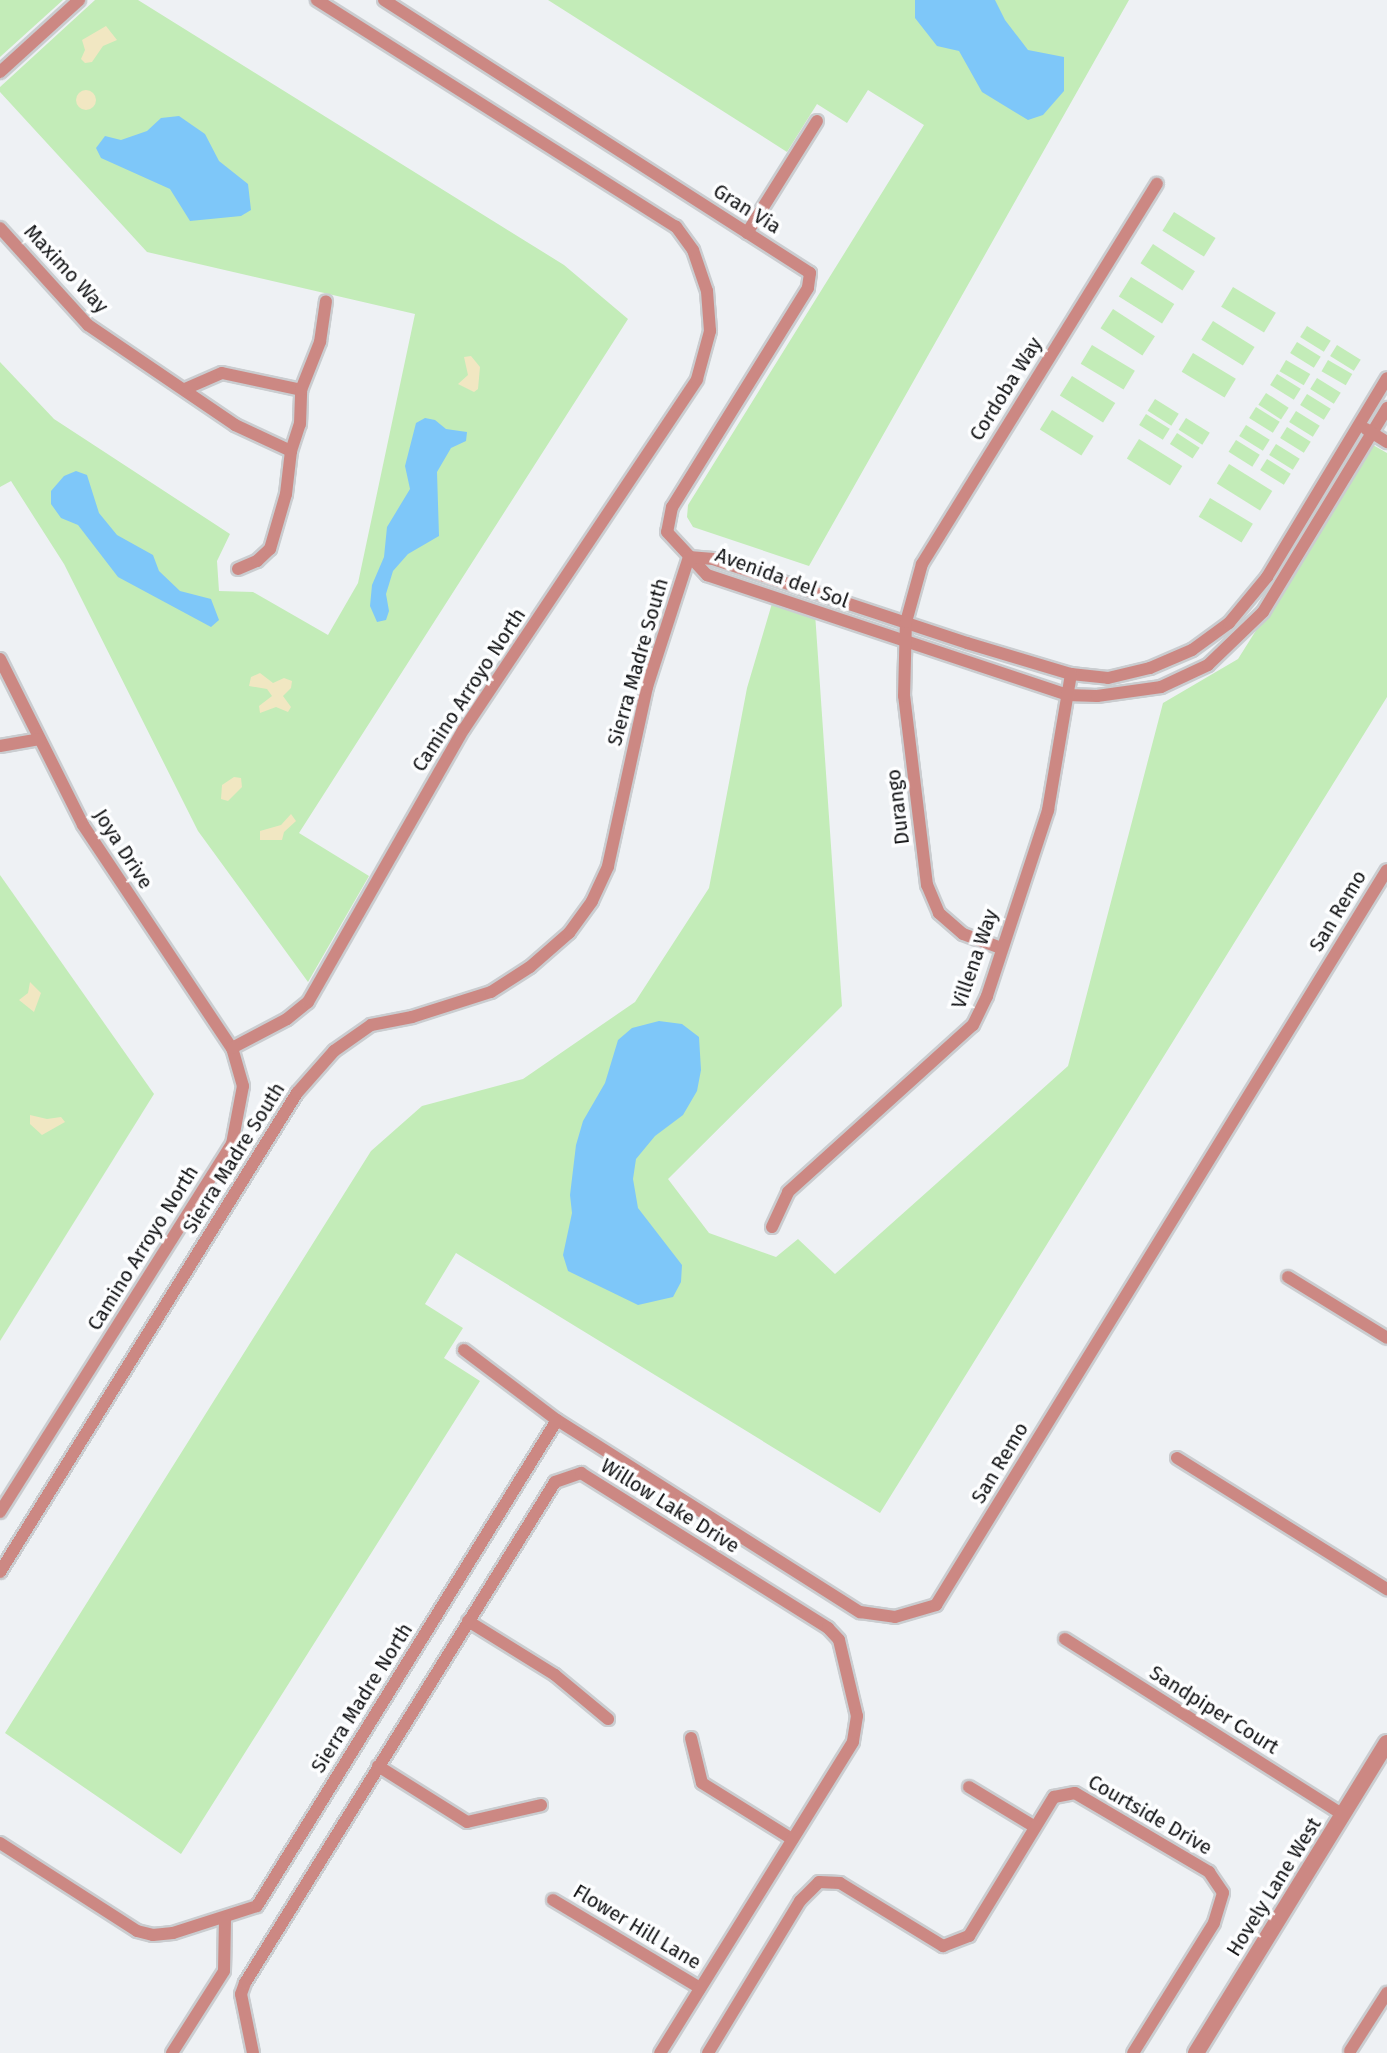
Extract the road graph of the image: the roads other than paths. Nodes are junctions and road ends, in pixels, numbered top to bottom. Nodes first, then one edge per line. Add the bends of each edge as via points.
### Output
1 (79, 0) edge
2 (317, 0) edge
3 (384, 0) edge
4 (0, 72) edge
5 (817, 121) dead end
6 (1157, 184) dead end
7 (0, 228) edge
8 (747, 233) junction
9 (326, 301) dead end
10 (1387, 378) edge
11 (185, 389) junction
12 (301, 390) junction
13 (1387, 408) edge
14 (1360, 425) junction
15 (1372, 433) junction
16 (1387, 442) edge
17 (291, 451) junction
18 (689, 557) junction
19 (238, 569) dead end
20 (906, 622) junction
21 (904, 643) junction
22 (0, 659) edge
23 (1071, 674) junction
24 (1067, 695) junction
25 (39, 739) junction
26 (0, 746) edge
27 (1387, 870) edge
28 (1001, 948) junction
29 (232, 1048) junction
30 (772, 1227) dead end
31 (1288, 1277) dead end
32 (1387, 1338) edge
33 (464, 1350) dead end
34 (557, 1420) junction
35 (1177, 1458) dead end
36 (0, 1512) edge
37 (0, 1572) edge
38 (1387, 1589) edge
39 (468, 1621) junction
40 (1065, 1639) dead end
41 (608, 1719) dead end
42 (691, 1738) dead end
43 (1385, 1751) edge
44 (378, 1766) junction
45 (969, 1787) dead end
46 (541, 1805) dead end
47 (1343, 1815) junction
48 (1035, 1827) junction
49 (792, 1839) junction
50 (0, 1843) edge
51 (553, 1900) dead end
52 (225, 1919) junction
53 (700, 1988) junction
54 (1387, 1993) edge
55 (715, 2051) edge
56 (1350, 2051) dead end
57 (172, 2053) edge
58 (253, 2053) edge
59 (660, 2053) edge
60 (1133, 2053) edge
61 (1196, 2053) edge

1 - 4 street
2 - 29 street, Camino Arroyo North via 676,227 693,250 707,291 710,331 697,379 464,729 308,1002
3 - 8 street, Gran Via
5 - 8 street
6 - 20 street, Cordoba Way via 922,564
7 - 11 street, Maximo Way via 88,325
8 - 18 street, Gran Via via 810,273 808,288 672,507 667,532
9 - 12 street via 320,342
10 - 14 street, Avenida del Sol
11 - 12 street via 222,373
11 - 17 street, Maximo Way via 235,425
12 - 17 street via 300,424
13 - 15 street, Avenida del Sol
14 - 15 street
14 - 23 street, Avenida del Sol via 1267,577 1229,623 1192,650 1150,668 1108,678
15 - 16 street
15 - 24 street, Avenida del Sol via 1263,612 1208,665 1161,687
17 - 19 street via 286,494 270,549
18 - 20 street, Avenida del Sol via 713,559
18 - 21 street, Avenida del Sol via 707,575
18 - 37 street, Sierra Madre South via 647,687 608,866 592,901 569,933 491,992 371,1025 334,1051 297,1093
20 - 21 street, Durango
20 - 23 street, Avenida del Sol
21 - 24 street, Avenida del Sol
21 - 28 street, Durango via 904,696 927,885 939,913 963,934
22 - 25 street, Joya Drive
23 - 24 street, Villena Way
24 - 28 street, Villena Way via 1048,810
25 - 26 street
25 - 29 street, Joya Drive via 83,825
27 - 34 street, San Remo via 936,1605 895,1617 860,1612
28 - 30 street, Villena Way via 973,1025 788,1192
29 - 36 street, Camino Arroyo North via 243,1086 232,1144
31 - 32 street
33 - 34 street, San Remo
34 - 52 street, Sierra Madre North via 257,1906
35 - 38 street
39 - 41 street via 555,1675
39 - 44 street, Willow Lake Drive
39 - 49 street, Willow Lake Drive via 555,1482 581,1473 828,1628 839,1640 857,1730
40 - 47 street, Sandpiper Court
42 - 49 street via 702,1783
43 - 47 street, Hovely Lane West
44 - 46 street via 467,1822
44 - 58 street, Willow Lake Drive via 245,1983 241,1994
45 - 48 street
47 - 61 street, Hovely Lane West
48 - 55 street, Courtside Drive via 969,1936 943,1946 840,1883 819,1882 800,1901
48 - 60 street, Courtside Drive via 1054,1797 1075,1793 1209,1872 1223,1893 1214,1923
49 - 53 street, Willow Lake Drive
50 - 52 street, Sierra Madre North via 137,1931 153,1935
51 - 53 street, Flower Hill Lane
52 - 57 street via 224,1971
53 - 59 street, Willow Lake Drive
54 - 56 street

